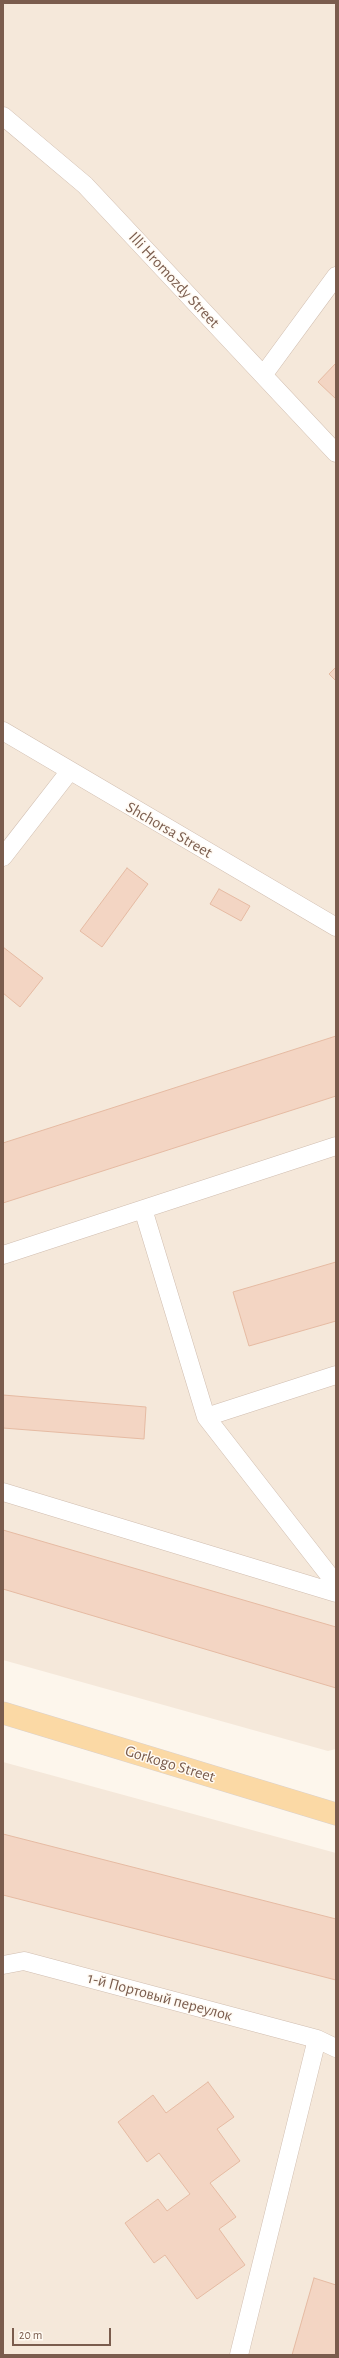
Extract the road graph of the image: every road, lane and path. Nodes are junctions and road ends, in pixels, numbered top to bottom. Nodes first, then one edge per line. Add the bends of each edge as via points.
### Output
1 (3, 116) edge
2 (336, 276) edge
3 (264, 374) junction
4 (336, 453) edge
5 (3, 731) edge
6 (69, 772) junction
7 (3, 856) edge
8 (336, 927) edge
9 (336, 1146) edge
10 (143, 1209) junction
11 (3, 1254) edge
12 (336, 1375) edge
13 (206, 1417) junction
14 (3, 1492) edge
15 (336, 1584) edge
16 (336, 1593) edge
17 (3, 1713) edge
18 (336, 1814) edge
19 (3, 1966) edge
20 (317, 2039) junction
21 (336, 2048) edge
22 (239, 2355) edge

1 - 3 lane, Illi Hromozdy Street via 85,185
2 - 3 lane
3 - 4 lane, Illi Hromozdy Street
5 - 6 lane, Shchorsa Street
6 - 7 lane
6 - 8 lane, Shchorsa Street
9 - 10 lane
10 - 11 lane
10 - 13 lane
12 - 13 lane
13 - 15 lane
14 - 16 lane
17 - 18 main road, Gorkogo Street
19 - 20 lane, 1-й Портовый переулок via 24,1961
20 - 21 lane, 1-й Портовый переулок
20 - 22 lane

